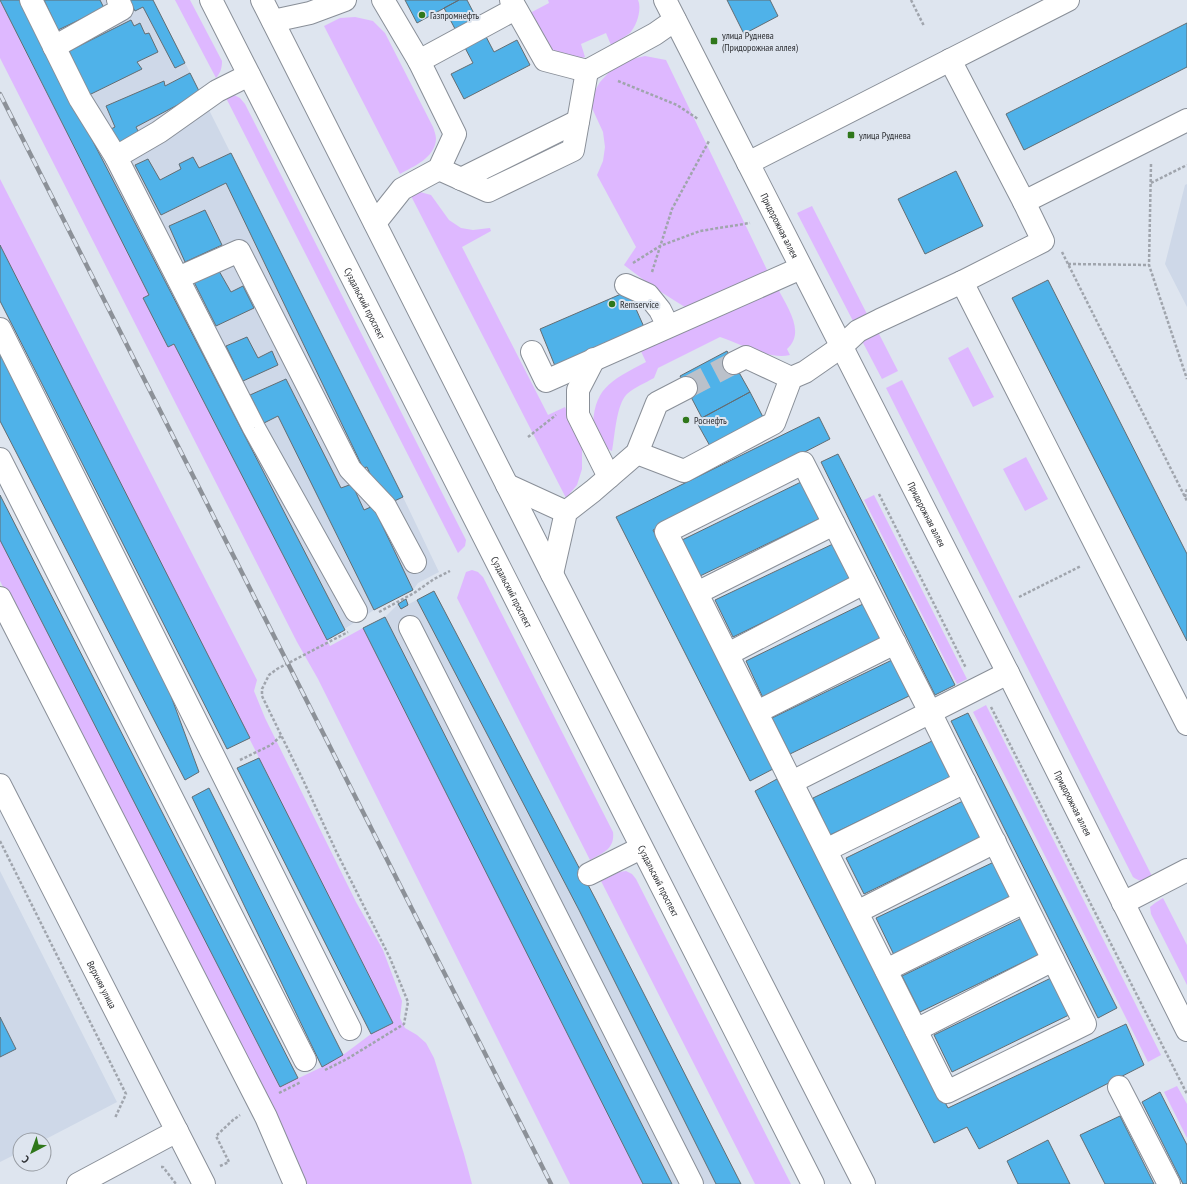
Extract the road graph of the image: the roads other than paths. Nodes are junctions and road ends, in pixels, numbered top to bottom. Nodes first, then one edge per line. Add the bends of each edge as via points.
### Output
1 (31, 0) edge
2 (118, 0) edge
3 (211, 0) edge
4 (262, 0) edge
5 (346, 0) edge
6 (383, 0) edge
7 (1068, 0) edge
8 (513, 4) edge
9 (671, 6) edge
10 (272, 21) junction
11 (54, 47) junction
12 (950, 60) junction
13 (419, 61) junction
14 (587, 70) junction
15 (249, 75) junction
16 (1187, 120) edge
17 (116, 157) junction
18 (748, 163) junction
19 (438, 169) junction
20 (1024, 202) junction
21 (375, 223) junction
22 (801, 268) junction
23 (178, 278) junction
24 (962, 282) junction
25 (636, 289) road end
26 (668, 326) junction
27 (0, 329) edge
28 (841, 346) junction
29 (532, 352) dead end
30 (594, 359) junction
31 (734, 363) tunnel mouth
32 (792, 378) junction
33 (686, 388) tunnel mouth
34 (637, 453) junction
35 (0, 460) edge
36 (609, 477) junction
37 (507, 485) junction
38 (566, 512) junction
39 (834, 524) junction
40 (416, 562) dead end
41 (552, 574) junction
42 (864, 583) junction
43 (697, 593) junction
44 (0, 598) edge
45 (365, 613) road end
46 (410, 627) dead end
47 (895, 643) junction
48 (728, 654) junction
49 (1008, 674) junction
50 (757, 712) junction
51 (930, 712) junction
52 (1187, 724) edge
53 (792, 782) junction
54 (965, 782) junction
55 (0, 785) edge
56 (995, 842) junction
57 (641, 848) junction
58 (826, 850) junction
59 (589, 874) dead end
60 (1185, 876) edge
61 (1024, 902) junction
62 (1123, 903) junction
63 (856, 912) junction
64 (1053, 960) junction
65 (886, 970) junction
66 (350, 1030) dead end
67 (916, 1030) junction
68 (1187, 1030) edge
69 (310, 1071) road end
70 (1119, 1087) dead end
71 (178, 1131) junction
72 (78, 1184) edge
73 (204, 1184) edge
74 (295, 1184) edge
75 (692, 1184) edge
76 (813, 1184) edge
77 (864, 1184) edge
78 (1169, 1184) edge

1 - 11 main road
2 - 11 main road via 122,9
3 - 15 main road, Суздальский проспект
4 - 10 main road
5 - 10 main road via 310,13
6 - 13 main road
7 - 12 main road
8 - 13 main road
8 - 14 main road via 545,60
9 - 14 main road via 655,34
9 - 18 main road, Придорожная аллея
10 - 21 main road
11 - 17 main road via 80,99
12 - 18 main road
12 - 20 main road
13 - 19 main road via 455,134
14 - 19 main road via 573,150 488,191
15 - 17 main road via 217,90 159,132
15 - 57 main road, Суздальский проспект
16 - 20 main road
17 - 23 main road
18 - 22 main road, Придорожная аллея
19 - 21 main road via 402,189
20 - 24 main road via 1044,241
21 - 37 main road
22 - 26 main road
22 - 28 main road, Придорожная аллея
23 - 40 main road via 238,250 350,469 385,506
23 - 45 main road via 254,428
24 - 28 main road via 858,331
24 - 52 main road
25 - 26 main road via 660,310
26 - 30 main road
27 - 66 main road
28 - 32 main road via 805,372
28 - 49 main road, Придорожная аллея
29 - 30 main road via 546,381
30 - 36 main road via 578,390 578,415
31 - 32 main road via 746,357
32 - 34 main road via 774,423 684,471
33 - 34 main road via 657,403
34 - 36 main road
35 - 69 main road
36 - 38 main road
37 - 38 main road
37 - 41 main road
38 - 41 main road
39 - 42 main road
39 - 43 main road
39 - 43 main road via 803,463 673,528 666,532
41 - 77 main road
42 - 47 main road
42 - 48 main road
43 - 48 main road
44 - 74 main road via 258,1104
46 - 75 main road
47 - 50 main road
47 - 51 main road
48 - 50 main road
49 - 51 main road
49 - 62 main road, Придорожная аллея
50 - 53 main road
51 - 53 main road
51 - 54 main road
53 - 58 main road
54 - 56 main road
54 - 58 main road
55 - 71 main road, Верхняя улица
56 - 61 main road
56 - 63 main road
57 - 59 main road
57 - 76 main road, Суздальский проспект
58 - 63 main road
60 - 62 main road
61 - 64 main road
61 - 65 main road
62 - 68 main road, Придорожная аллея
63 - 65 main road
64 - 67 main road
64 - 67 main road via 1085,1024 946,1092
65 - 67 main road
70 - 78 main road
71 - 72 main road
71 - 73 main road, Верхняя улица

